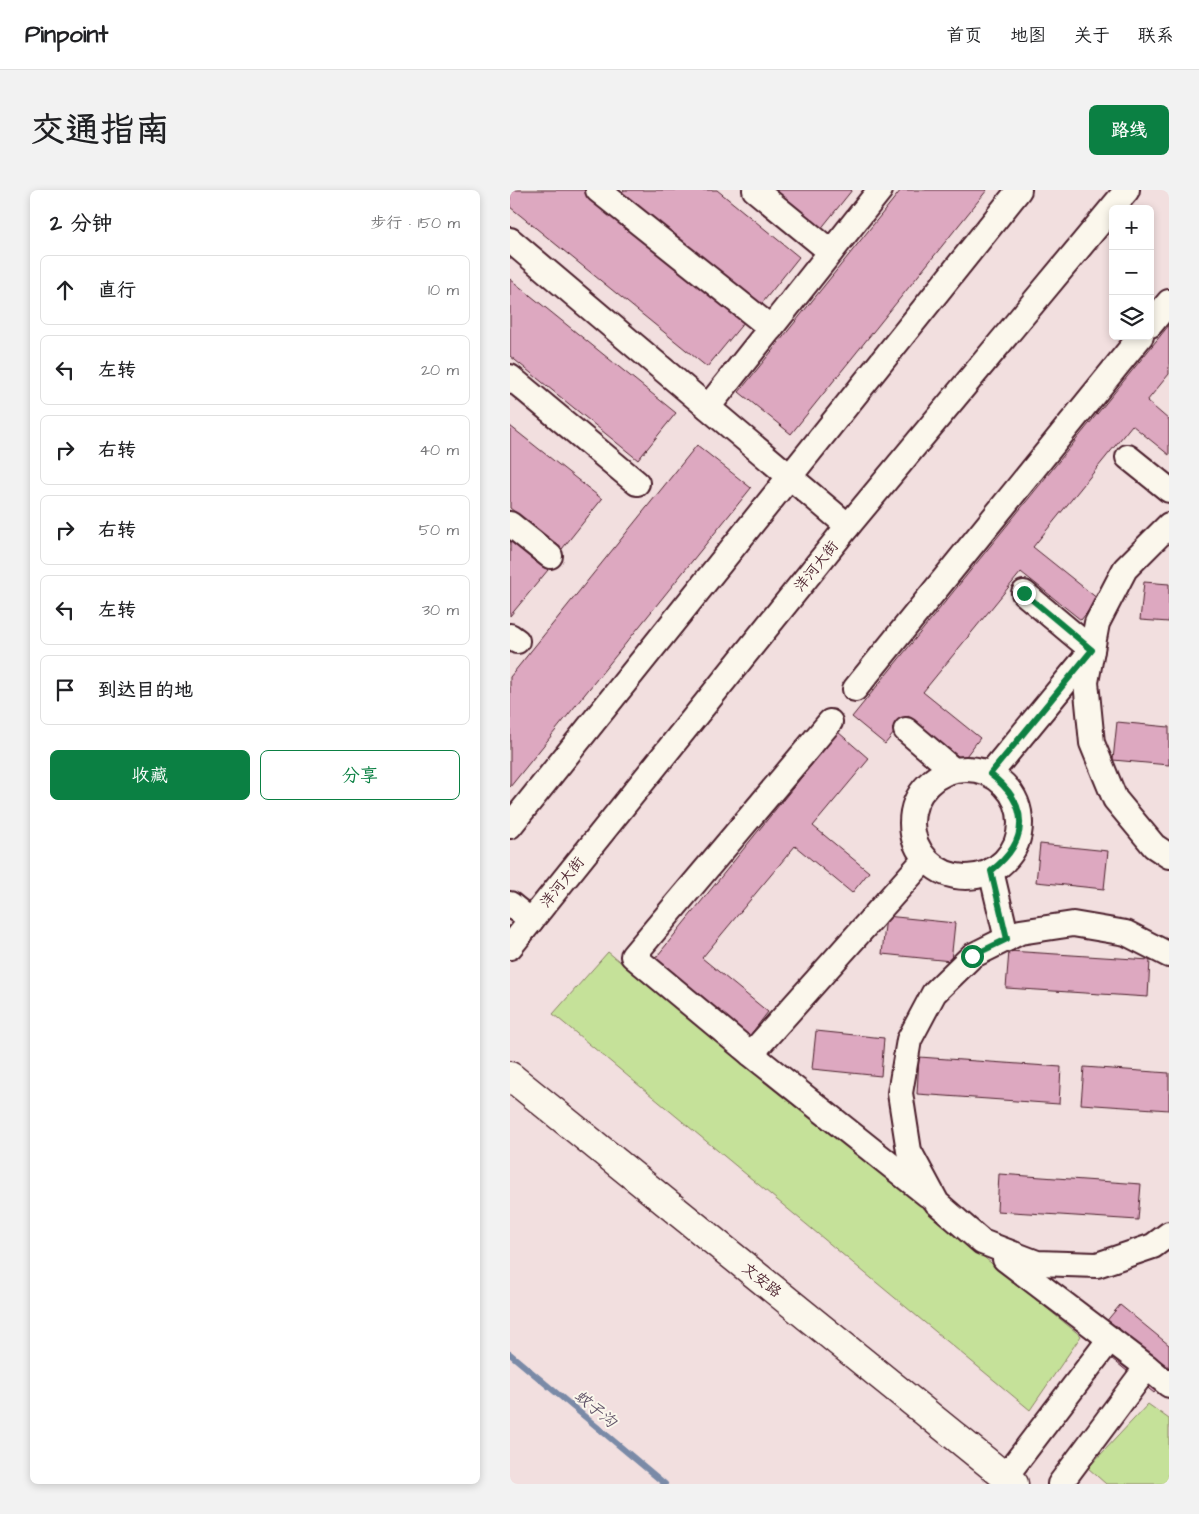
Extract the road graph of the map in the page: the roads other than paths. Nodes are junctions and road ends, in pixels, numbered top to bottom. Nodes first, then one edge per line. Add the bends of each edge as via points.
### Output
1 (598, 190) edge
2 (755, 190) edge
3 (880, 190) edge
4 (1019, 190) edge
5 (1127, 190) edge
6 (510, 240) edge
7 (831, 252) junction
8 (1169, 302) edge
9 (1154, 320) edge
10 (771, 328) junction
11 (1139, 340) edge
12 (510, 377) edge
13 (708, 407) junction
14 (1128, 457) dead end
15 (790, 477) junction
16 (637, 483) dead end
17 (1169, 490) edge
18 (510, 524) edge
19 (1169, 525) edge
20 (848, 526) junction
21 (550, 556) dead end
22 (1024, 593) dead end
23 (1092, 650) junction
24 (855, 689) dead end
25 (830, 722) dead end
26 (906, 730) dead end
27 (953, 770) junction
28 (990, 774) junction
29 (510, 826) edge
30 (1169, 856) edge
31 (925, 859) junction
32 (991, 871) junction
33 (510, 904) edge
34 (531, 921) junction
35 (1007, 939) junction
36 (510, 947) edge
37 (1169, 956) edge
38 (751, 1054) junction
39 (510, 1076) edge
40 (937, 1203) junction
41 (1169, 1234) edge
42 (982, 1242) junction
43 (1110, 1339) junction
44 (1147, 1367) junction
45 (1169, 1386) edge
46 (1010, 1480) edge
47 (1060, 1484) edge

1 - 10 street
2 - 7 street
3 - 7 street
4 - 15 street
5 - 20 street, 洋河大街
6 - 13 street
7 - 10 street
8 - 9 street
10 - 13 street
11 - 24 street
12 - 16 street
13 - 15 street
14 - 17 street
15 - 20 street
15 - 29 street
18 - 21 street
19 - 23 street via 1125,569 1097,623
20 - 34 street, 洋河大街
22 - 23 street
23 - 28 street
23 - 30 street via 1086,682 1092,743 1116,799 1154,846
25 - 38 street via 633,956
26 - 27 street
27 - 28 street via 972,769
27 - 31 street via 929,783 914,806 911,825 915,843
28 - 32 street via 1004,784 1014,798 1019,814 1019,831 1014,847
31 - 32 street via 940,871 958,876 975,876
31 - 38 street
32 - 35 street
33 - 34 street
34 - 36 street, 洋河大街
35 - 37 street via 1020,932 1073,924 1126,933
35 - 40 street via 972,956 934,993 909,1040 900,1093 909,1151
38 - 40 street
39 - 46 main road, 文安路
40 - 42 street
41 - 42 street via 1153,1246 1097,1265 1037,1263
42 - 43 street
43 - 44 street
43 - 46 street
44 - 45 street
44 - 47 street

